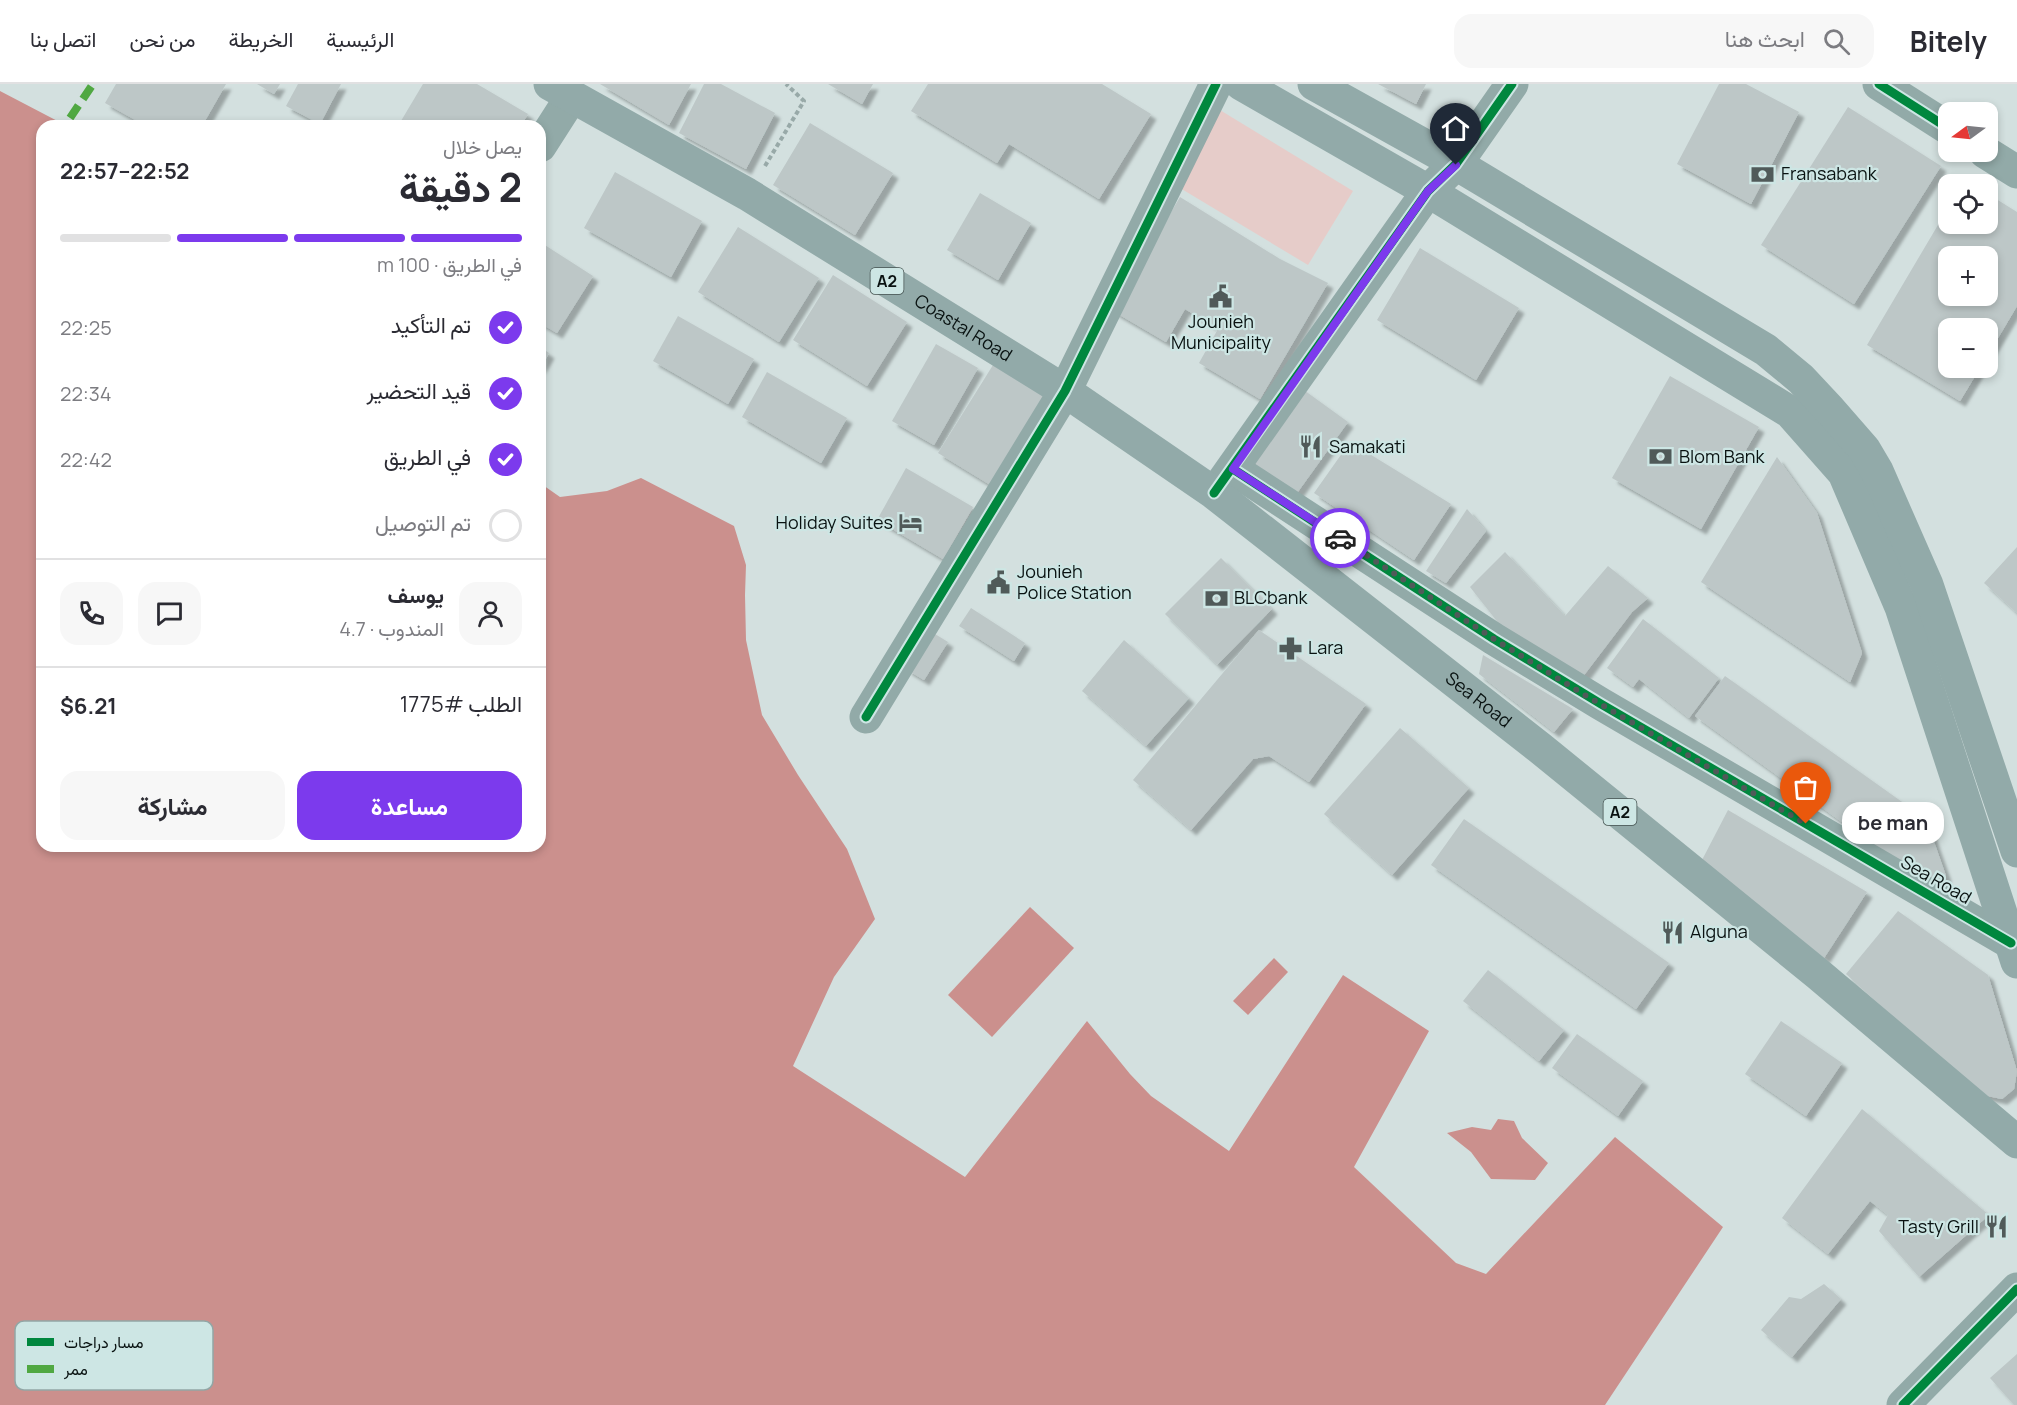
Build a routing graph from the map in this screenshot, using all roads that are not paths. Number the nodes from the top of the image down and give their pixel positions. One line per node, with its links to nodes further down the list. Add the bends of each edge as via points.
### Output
1 (1216, 84): 14 (street)
2 (1241, 84): 13 (main road)
3 (1314, 84): 10 (main road)
4 (1484, 84): 10 (street)
5 (1512, 84): 10 (street)
6 (1879, 84): 8 (street)
7 (561, 90): 9 (street); 14 (main road, Coastal Road / A2, via 747,194)
8 (1938, 122)
9 (546, 130)
10 (1447, 159): 13 (street); 17 (main road, via 1766,350 1801,379 1864,449 1927,585)
11 (1998, 160): 12 (street)
12 (2017, 172)
13 (1428, 191): 15 (street); 18 (main road, via 1790,412 1844,473 1901,607)
14 (1065, 391): 15 (main road, Coastal Road / A2); 16 (street)
15 (1223, 481): 18 (street, Sea Road / A2, via 1494,639); 19 (main road, Sea Road / A2)
16 (866, 717)
17 (2017, 851)
18 (2014, 953)
19 (2017, 1142)
20 (2017, 1289): 21 (street)
21 (1903, 1405)

